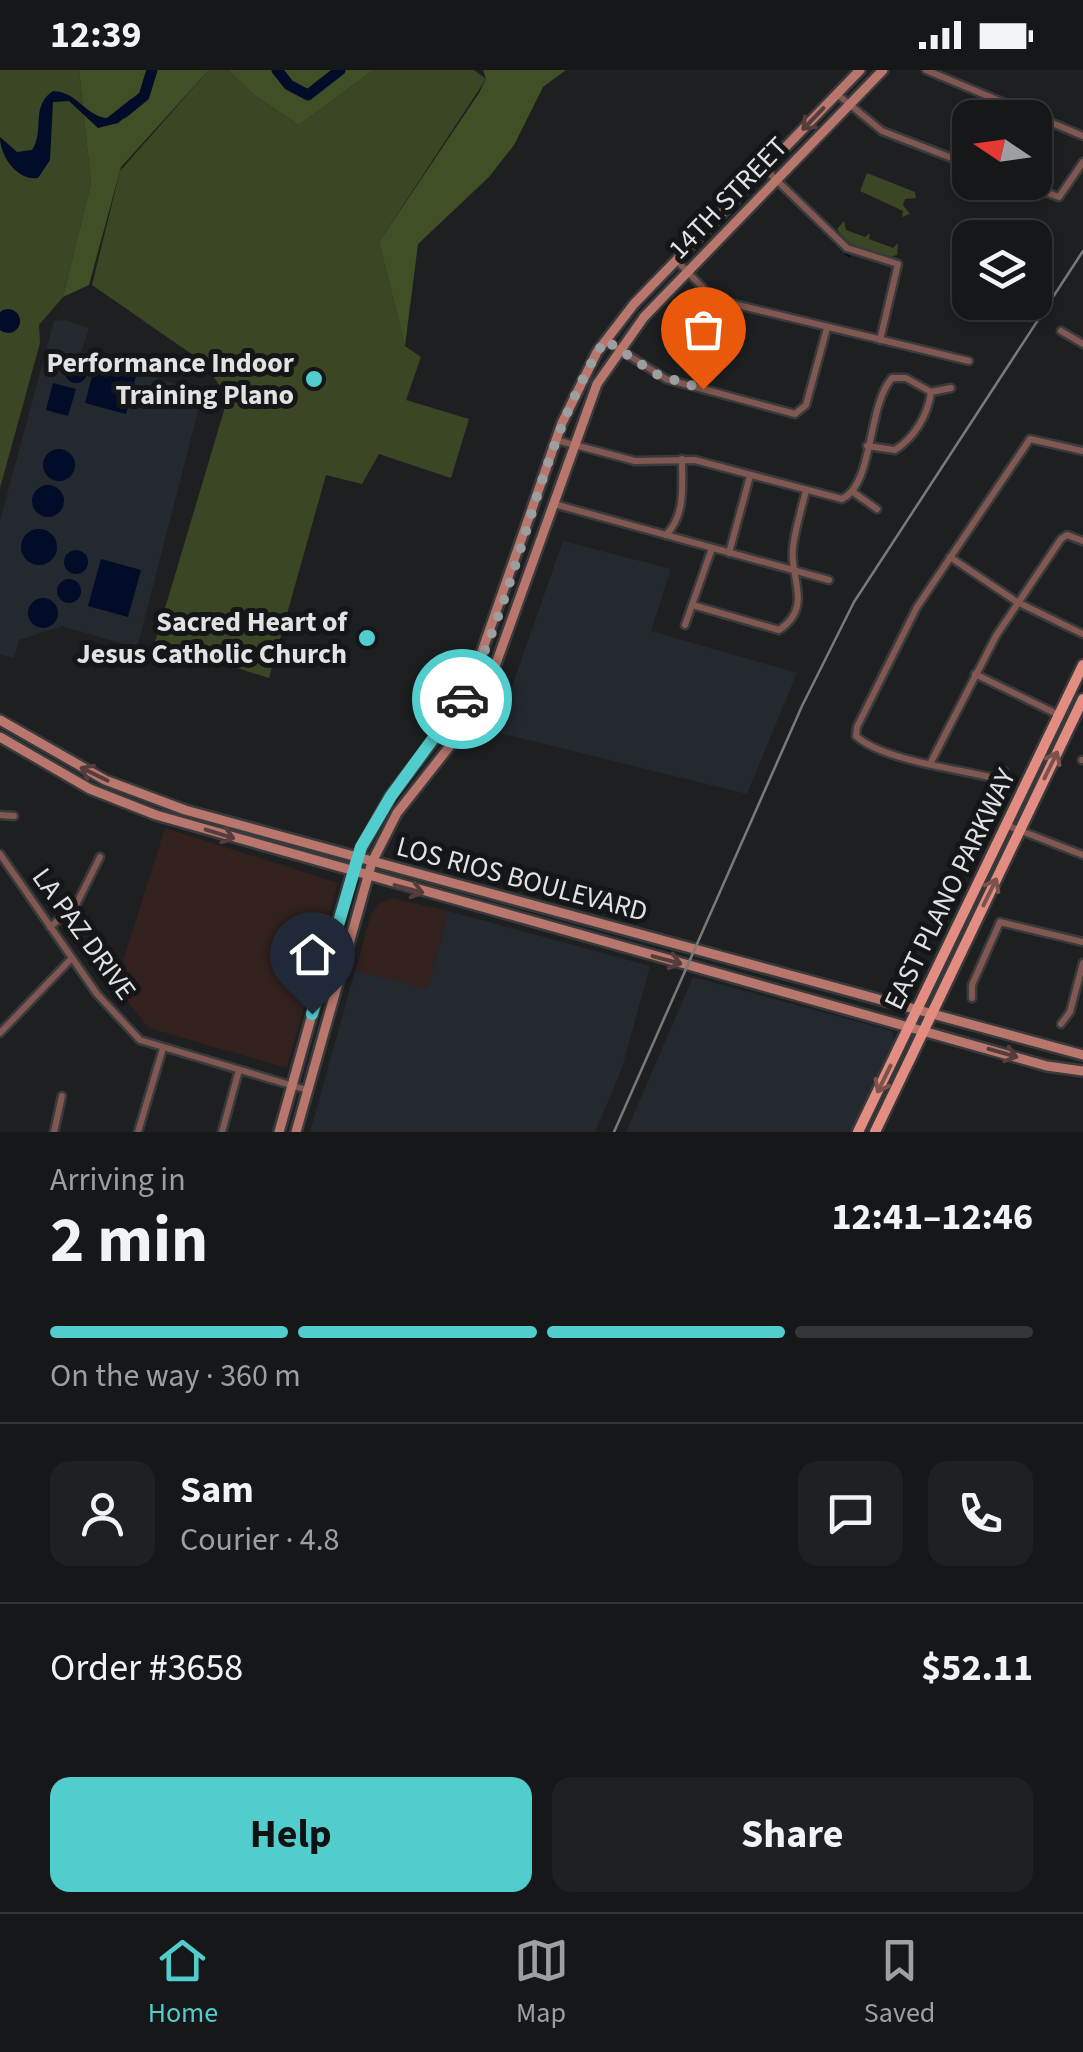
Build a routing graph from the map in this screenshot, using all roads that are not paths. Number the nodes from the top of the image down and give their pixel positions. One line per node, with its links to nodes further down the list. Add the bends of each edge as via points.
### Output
1 (860, 70): 4 (main road, 14TH STREET)
2 (883, 70): 5 (main road, 14TH STREET)
3 (926, 70): 6 (street)
4 (838, 94): 5 (street); 9 (main road, 14TH STREET, one-way to 9)
5 (849, 105): 7 (street, via 882,131); 10 (main road, 14TH STREET)
6 (1083, 136)
7 (952, 157)
8 (1083, 162): 11 (street, via 1062,196)
9 (764, 169): 10 (street); 12 (main road, 14TH STREET)
10 (775, 182): 13 (main road, 14TH STREET); 17 (street, via 847,248 898,264)
11 (1052, 196)
12 (676, 260): 13 (street); 16 (main road, 14TH STREET)
13 (687, 272): 14 (street, via 726,302); 19 (main road, 14TH STREET)
14 (827, 328): 17 (street); 19 (street, via 801,412 666,379)
15 (1060, 331): 18 (street)
16 (605, 340): 19 (street); 23 (main road, 14TH STREET)
17 (880, 340): 20 (street)
18 (1083, 344)
19 (618, 349): 24 (main road, 14TH STREET)
20 (969, 360)
21 (950, 388): 22 (street)
22 (931, 392): 25 (street, via 904,444 895,450); 25 (street, via 892,378)
23 (556, 440): 24 (street); 38 (main road, 14TH STREET)
24 (572, 445): 27 (street, via 635,461); 31 (main road, 14TH STREET)
25 (867, 446): 30 (street)
26 (1083, 451): 37 (street, via 1030,439)
27 (682, 459): 28 (street); 33 (street, via 682,499 676,525)
28 (750, 476): 29 (street); 36 (street)
29 (806, 492): 30 (street, via 842,499); 39 (street, via 792,553)
30 (853, 492): 32 (street)
31 (552, 503): 33 (street); 40 (main road, 14TH STREET)
32 (877, 509)
33 (666, 535): 35 (street)
34 (1083, 542): 42 (street, via 1067,535)
35 (711, 551): 36 (street); 43 (street)
36 (730, 553): 39 (street)
37 (950, 558): 42 (street); 56 (street, via 898,640 856,736)
38 (513, 569): 40 (main road); 46 (main road, 14TH STREET)
39 (797, 571): 41 (street); 43 (street, via 799,598 779,630)
40 (528, 574): 47 (main road, 14TH STREET)
41 (830, 580)
42 (1016, 602): 45 (street); 49 (street)
43 (696, 606): 44 (street)
44 (686, 625)
45 (1083, 634)
46 (487, 645): 47 (main road); 54 (main road, 14TH STREET)
47 (502, 651): 55 (main road, 14TH STREET)
48 (1083, 666): 51 (main road, EAST PLANO PARKWAY)
49 (975, 674): 51 (street); 56 (street)
50 (1083, 699): 64 (main road, EAST PLANO PARKWAY, one-way to 50)
51 (1059, 715): 62 (main road, EAST PLANO PARKWAY)
52 (0, 720): 58 (main road, LOS RIOS BOULEVARD, one-way to 52, via 88,772)
53 (0, 737): 61 (main road, LOS RIOS BOULEVARD, via 109,798)
54 (432, 743): 55 (main road); 69 (main road, 14TH STREET)
55 (444, 752): 70 (main road, 14TH STREET, via 403,803)
56 (932, 762): 57 (street, via 994,778)
57 (1004, 771)
58 (184, 810): 61 (main road); 63 (main road, LOS RIOS BOULEVARD)
59 (0, 815): 60 (street)
60 (14, 816)
61 (178, 822): 65 (main road, LOS RIOS BOULEVARD, one-way to 65)
62 (1006, 825): 64 (street); 76 (main road, EAST PLANO PARKWAY)
63 (253, 828): 65 (main road); 69 (main road, LOS RIOS BOULEVARD)
64 (1020, 831): 67 (street); 78 (main road, EAST PLANO PARKWAY, one-way to 64)
65 (250, 843): 71 (main road, LOS RIOS BOULEVARD)
66 (0, 854): 77 (street, LA PAZ DRIVE)
67 (1083, 855)
68 (100, 857): 77 (street, via 76,905)
69 (356, 858): 70 (main road, LOS RIOS BOULEVARD); 71 (main road, 14TH STREET)
70 (372, 862): 72 (main road, 14TH STREET); 73 (main road, LOS RIOS BOULEVARD)
71 (351, 872): 72 (main road, LOS RIOS BOULEVARD); 84 (main road, 14TH STREET)
72 (366, 877): 74 (main road, LOS RIOS BOULEVARD, one-way to 74); 85 (main road, 14TH STREET)
73 (492, 892): 74 (main road); 75 (main road, LOS RIOS BOULEVARD)
74 (489, 911): 79 (main road, LOS RIOS BOULEVARD)
75 (578, 917): 79 (main road); 83 (main road, LOS RIOS BOULEVARD)
76 (960, 921): 78 (main road); 88 (main road, EAST PLANO PARKWAY)
77 (50, 927): 81 (street, LA PAZ DRIVE)
78 (973, 928): 89 (main road, EAST PLANO PARKWAY)
79 (573, 934): 86 (main road, LOS RIOS BOULEVARD, one-way to 86)
80 (1083, 942): 87 (street, via 1000,922)
81 (71, 959): 92 (street); 94 (street, LA PAZ DRIVE, via 129,1030)
82 (1083, 964): 90 (street)
83 (798, 977): 86 (main road); 88 (main road, LOS RIOS BOULEVARD)
84 (318, 990): 85 (main road); 100 (main road, 14TH STREET)
85 (334, 994): 101 (main road, 14TH STREET)
86 (792, 994): 91 (main road, LOS RIOS BOULEVARD)
87 (972, 998)
88 (918, 1010): 89 (main road, LOS RIOS BOULEVARD); 91 (main road, EAST PLANO PARKWAY)
89 (932, 1015): 93 (main road, EAST PLANO PARKWAY); 95 (main road, LOS RIOS BOULEVARD)
90 (1061, 1024)
91 (910, 1026): 93 (main road, LOS RIOS BOULEVARD); 108 (main road, EAST PLANO PARKWAY, one-way to 108)
92 (2, 1029)
93 (924, 1030): 97 (main road, LOS RIOS BOULEVARD, one-way to 97); 109 (main road, EAST PLANO PARKWAY)
94 (162, 1048): 98 (street, LA PAZ DRIVE); 104 (street)
95 (1070, 1052): 96 (main road, LOS RIOS BOULEVARD); 97 (main road)
96 (1083, 1055)
97 (1068, 1069): 99 (main road, LOS RIOS BOULEVARD)
98 (239, 1070): 100 (street, LA PAZ DRIVE); 105 (street)
99 (1083, 1071)
100 (292, 1084): 101 (street, LA PAZ DRIVE); 106 (main road, 14TH STREET)
101 (307, 1090): 107 (main road, 14TH STREET)
102 (62, 1096): 103 (street)
103 (54, 1132)
104 (138, 1132)
105 (222, 1132)
106 (280, 1132)
107 (296, 1132)
108 (858, 1132)
109 (875, 1132)

